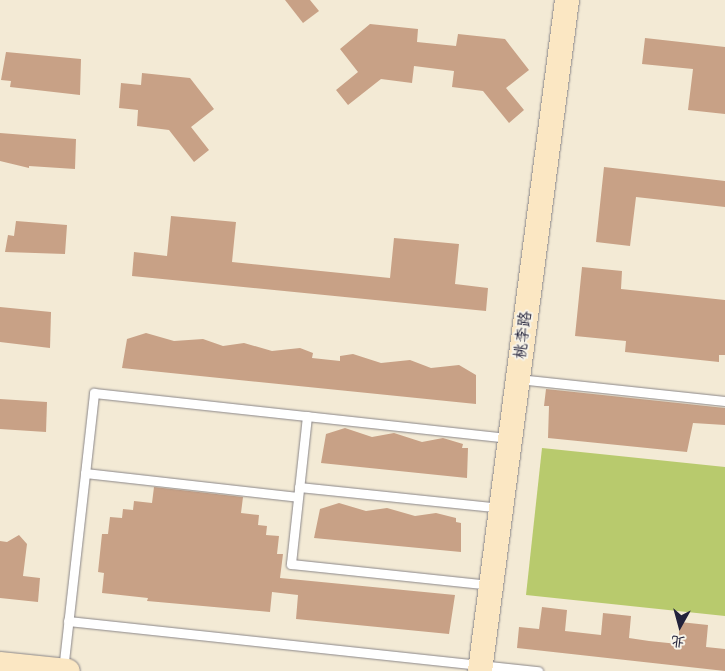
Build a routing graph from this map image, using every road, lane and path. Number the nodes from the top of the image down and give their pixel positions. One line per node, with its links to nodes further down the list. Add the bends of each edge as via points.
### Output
1 (567, 0): 2 (street, 桃李路)
2 (518, 379): 3 (lane); 5 (street, 桃李路)
3 (725, 401)
4 (307, 416): 5 (lane); 6 (lane, via 94,393); 7 (lane)
5 (510, 438): 9 (street, 桃李路)
6 (85, 473): 8 (lane); 11 (lane)
7 (299, 487): 8 (lane); 9 (lane)
8 (298, 497): 10 (lane, via 290,564)
9 (501, 508): 10 (street, 桃李路)
10 (491, 585): 13 (street, 桃李路)
11 (68, 622): 13 (lane); 14 (lane)
12 (0, 664): 14 (street)
13 (480, 668): 16 (lane)
14 (63, 670): 15 (street)
15 (68, 671)
16 (538, 671)

